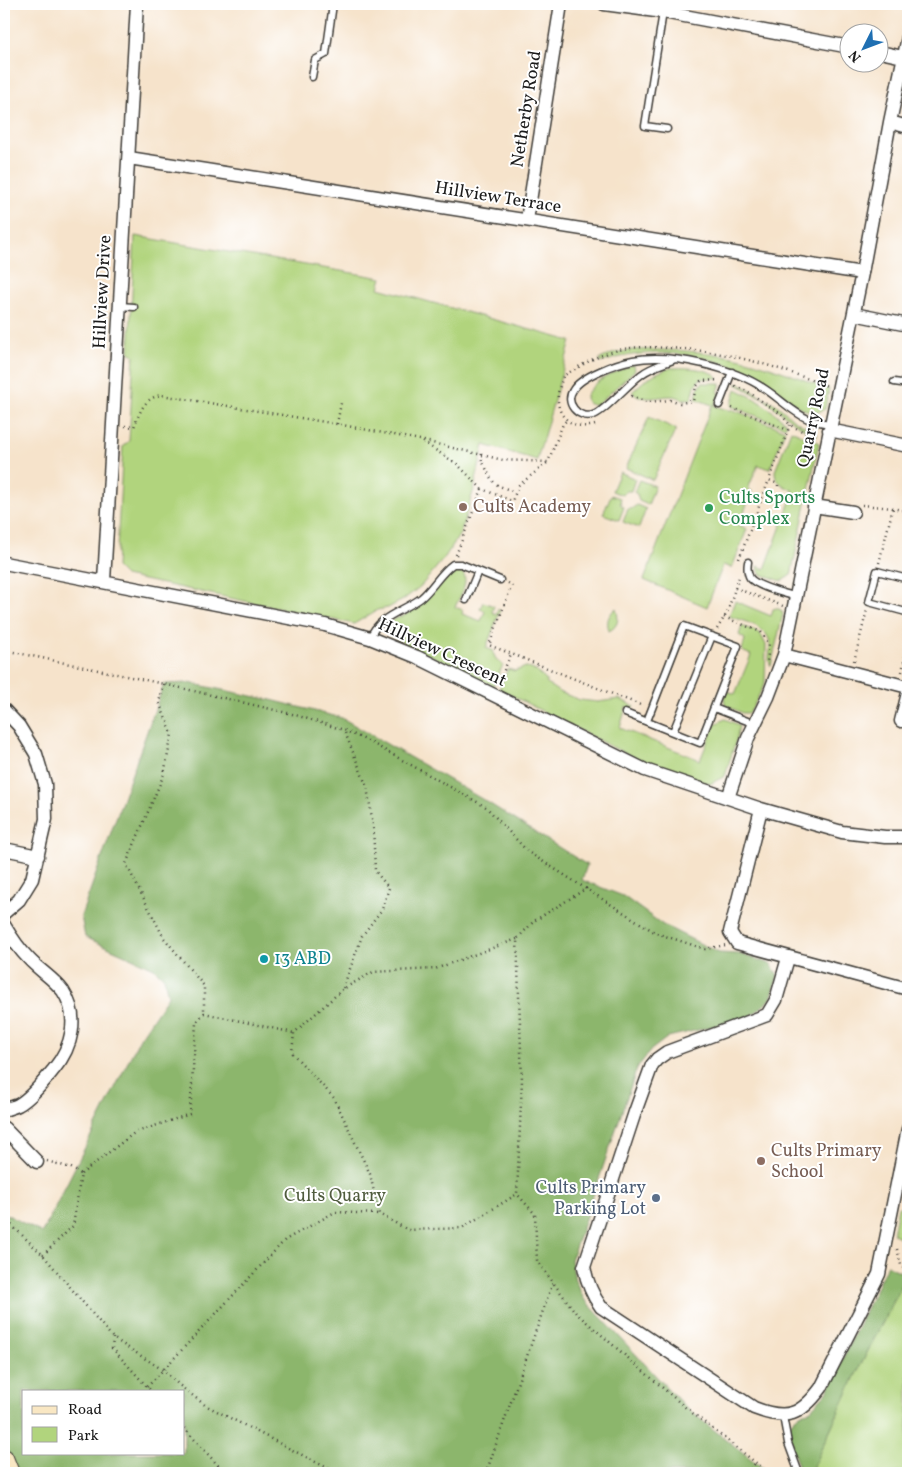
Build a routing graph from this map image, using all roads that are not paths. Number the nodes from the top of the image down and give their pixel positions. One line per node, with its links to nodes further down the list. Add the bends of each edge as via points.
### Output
1 (137, 4): 14 (street, Hillview Drive)
2 (333, 4): 10 (lane, via 326,54 316,60)
3 (561, 4): 15 (street, Netherby Road)
4 (604, 4): 5 (street)
5 (663, 12): 7 (street); 13 (lane, via 645,126)
6 (908, 37): 9 (street, Quarry Road)
7 (840, 45)
8 (890, 54): 9 (street)
9 (903, 56): 11 (street, Quarry Road)
10 (312, 77)
11 (890, 122): 12 (street); 16 (street, Quarry Road)
12 (908, 127)
13 (667, 129)
14 (129, 158): 15 (street, Hillview Terrace); 17 (street, Hillview Drive)
15 (527, 220): 16 (street, Hillview Terrace)
16 (862, 273): 19 (street, Quarry Road)
17 (120, 306): 18 (lane); 35 (street, Hillview Drive)
18 (134, 307)
19 (854, 314): 20 (street); 26 (street, Quarry Road)
20 (908, 325)
21 (673, 360): 21 (lane, via 641,375 597,414 586,416 572,406 570,395 573,389 595,374 633,360); 22 (lane)
22 (732, 372): 25 (lane); 26 (lane, via 764,388)
23 (894, 382): 24 (lane)
24 (908, 384)
25 (719, 405)
26 (829, 432): 27 (street); 28 (street, Quarry Road)
27 (908, 446)
28 (814, 506): 29 (street); 37 (street, Quarry Road)
29 (853, 512)
30 (748, 562): 37 (lane, via 748,572 756,583)
31 (4, 563): 35 (street, Hillview Crescent)
32 (478, 571): 34 (lane); 36 (lane); 40 (lane, via 453,564 423,596 382,620)
33 (908, 579): 38 (lane, via 876,571 869,602)
34 (500, 580)
35 (104, 581): 40 (street, Hillview Crescent, via 325,624)
36 (466, 600)
37 (795, 603): 41 (street, Quarry Road)
38 (906, 612)
39 (712, 636): 43 (lane, via 738,646); 46 (lane, via 684,626); 49 (lane)
40 (370, 638): 50 (street, Hillview Crescent, via 418,656 644,770)
41 (784, 655): 42 (street); 48 (street, Quarry Road)
42 (905, 688): 47 (street)
43 (714, 708): 48 (lane); 49 (lane, via 700,743)
44 (4, 710): 54 (street, via 19,726 36,754 46,784 46,819)
45 (625, 713): 46 (lane)
46 (647, 721): 49 (lane)
47 (901, 721)
48 (755, 724): 50 (street, Quarry Road)
49 (673, 732)
50 (728, 798): 51 (street, Hillview Crescent)
51 (761, 809): 52 (street, Hillview Crescent, via 842,832); 57 (street, via 730,932 737,943)
52 (908, 837)
53 (4, 849): 54 (street)
54 (38, 856): 55 (street, via 26,890)
55 (4, 913)
56 (4, 925): 59 (street, via 28,958 62,990 73,1022 71,1039 60,1062 20,1104)
57 (788, 958): 58 (street); 63 (street, via 776,1000 767,1015 667,1052 652,1065 584,1267 586,1280 601,1307 754,1408)
58 (908, 989)
59 (4, 1110)
60 (4, 1128): 62 (street)
61 (908, 1130): 63 (street, via 887,1241 876,1280 822,1388 811,1402)
62 (37, 1162)
63 (783, 1416): 66 (lane)
64 (4, 1458): 65 (street)
65 (10, 1473)
66 (799, 1473)

